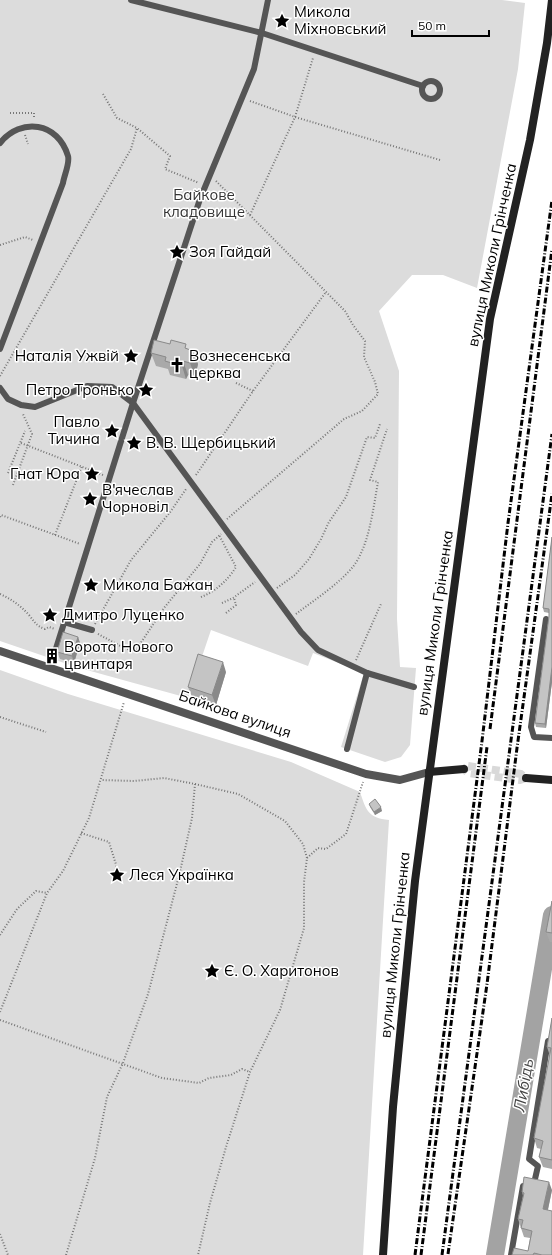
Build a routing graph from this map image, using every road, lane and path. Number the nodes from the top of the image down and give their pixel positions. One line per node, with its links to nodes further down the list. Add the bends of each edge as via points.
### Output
1 (131, 0): 4 (lane)
2 (268, 0): 4 (lane)
3 (552, 0): 66 (main road, вулиця Миколи Грінченка, via 530,140 490,319)
4 (262, 33): 5 (lane); 8 (lane, via 254,69)
5 (315, 51): 6 (lane); 11 (path)
6 (423, 86)
7 (103, 94): 12 (path, via 117,118)
8 (243, 99): 11 (path); 15 (lane)
9 (10, 113): 10 (path)
10 (34, 113)
11 (295, 117): 14 (path); 17 (path)
12 (137, 128): 16 (path, via 170,156 165,169); 22 (path, via 131,149)
13 (0, 143): 21 (lane, via 15,130 27,125 45,128 56,136 68,157 63,183)
14 (440, 160)
15 (210, 175): 16 (lane); 17 (path)
16 (205, 186): 26 (lane)
17 (250, 216): 20 (path)
18 (31, 238): 19 (path, via 25,237)
19 (0, 245)
20 (326, 292): 25 (path); 39 (path, via 345,311 353,326 366,341 364,357 378,394 362,411 344,419)
21 (0, 350)
22 (0, 376)
23 (236, 383): 25 (path)
24 (0, 388): 27 (lane, via 8,399)
25 (253, 391): 36 (path)
26 (133, 403): 27 (lane, via 112,387 87,386 35,407); 36 (lane); 52 (lane)
27 (21, 405): 32 (path, via 32,434)
28 (380, 424): 43 (path, via 375,438 367,437 346,497 309,559 295,576)
29 (387, 429): 50 (path, via 370,480 378,482 367,538 355,562 329,589)
30 (25, 431): 31 (path)
31 (21, 442): 32 (path); 34 (path)
32 (29, 445): 33 (path); 37 (path)
33 (82, 466): 35 (path); 40 (path)
34 (8, 473)
35 (103, 475)
36 (191, 482): 39 (lane); 53 (path, via 171,511 130,560)
37 (13, 485)
38 (0, 517): 40 (path, via 1,515)
39 (221, 524): 42 (lane)
40 (55, 535): 41 (path)
41 (81, 544)
42 (260, 577): 43 (lane); 46 (path)
43 (272, 593): 50 (lane)
44 (0, 594): 54 (path, via 14,601 38,627)
45 (201, 597): 53 (path, via 211,593 236,567 219,536 212,542 200,564 164,608 136,650 126,649)
46 (233, 598): 47 (path); 49 (path, via 236,605)
47 (222, 603)
48 (381, 604): 56 (path)
49 (226, 613)
50 (290, 618): 58 (lane, via 318,650)
51 (546, 619): 63 (lane, via 531,727 534,737)
52 (64, 622): 53 (lane); 54 (lane)
53 (92, 630)
54 (61, 631): 57 (lane)
55 (0, 651): 57 (street, Байкова вулиця)
56 (358, 655)
57 (50, 668): 60 (street, Байкова вулиця)
58 (367, 672): 59 (lane); 64 (lane)
59 (414, 687)
60 (126, 693): 67 (street, Байкова вулиця); 69 (path)
61 (0, 717): 62 (path)
62 (46, 732)
63 (552, 738)
64 (347, 749)
65 (464, 769): 66 (main road, Байкова вулиця)
66 (429, 772): 67 (street, Байкова вулиця, via 400,780); 86 (main road, вулиця Миколи Грінченка, via 408,938)
67 (366, 774): 73 (path, via 346,834 326,849 318,848)
68 (526, 778): 70 (main road)
69 (101, 780): 71 (path, via 134,781 164,778); 72 (path, via 89,818)
70 (552, 780)
71 (195, 784): 73 (path, via 238,794 285,821 304,844); 80 (path, via 192,818 171,907 148,994)
72 (81, 833): 74 (path, via 109,842 118,871); 75 (path, via 63,871)
73 (307, 858): 81 (path, via 304,928 280,1010)
74 (117, 876)
75 (47, 893): 76 (path, via 36,891 17,909); 77 (path)
76 (0, 935)
77 (0, 1012)
78 (0, 1020): 80 (path)
79 (549, 1033): 87 (lane, via 529,1159 538,1166)
80 (123, 1063): 81 (path, via 162,1078 199,1084 209,1078 231,1075 242,1069); 84 (path, via 107,1097 95,1158)
81 (250, 1072): 85 (path, via 226,1147)
82 (0, 1234): 83 (path)
83 (8, 1255)
84 (66, 1255)
85 (198, 1255)
86 (383, 1255)
87 (511, 1255)

